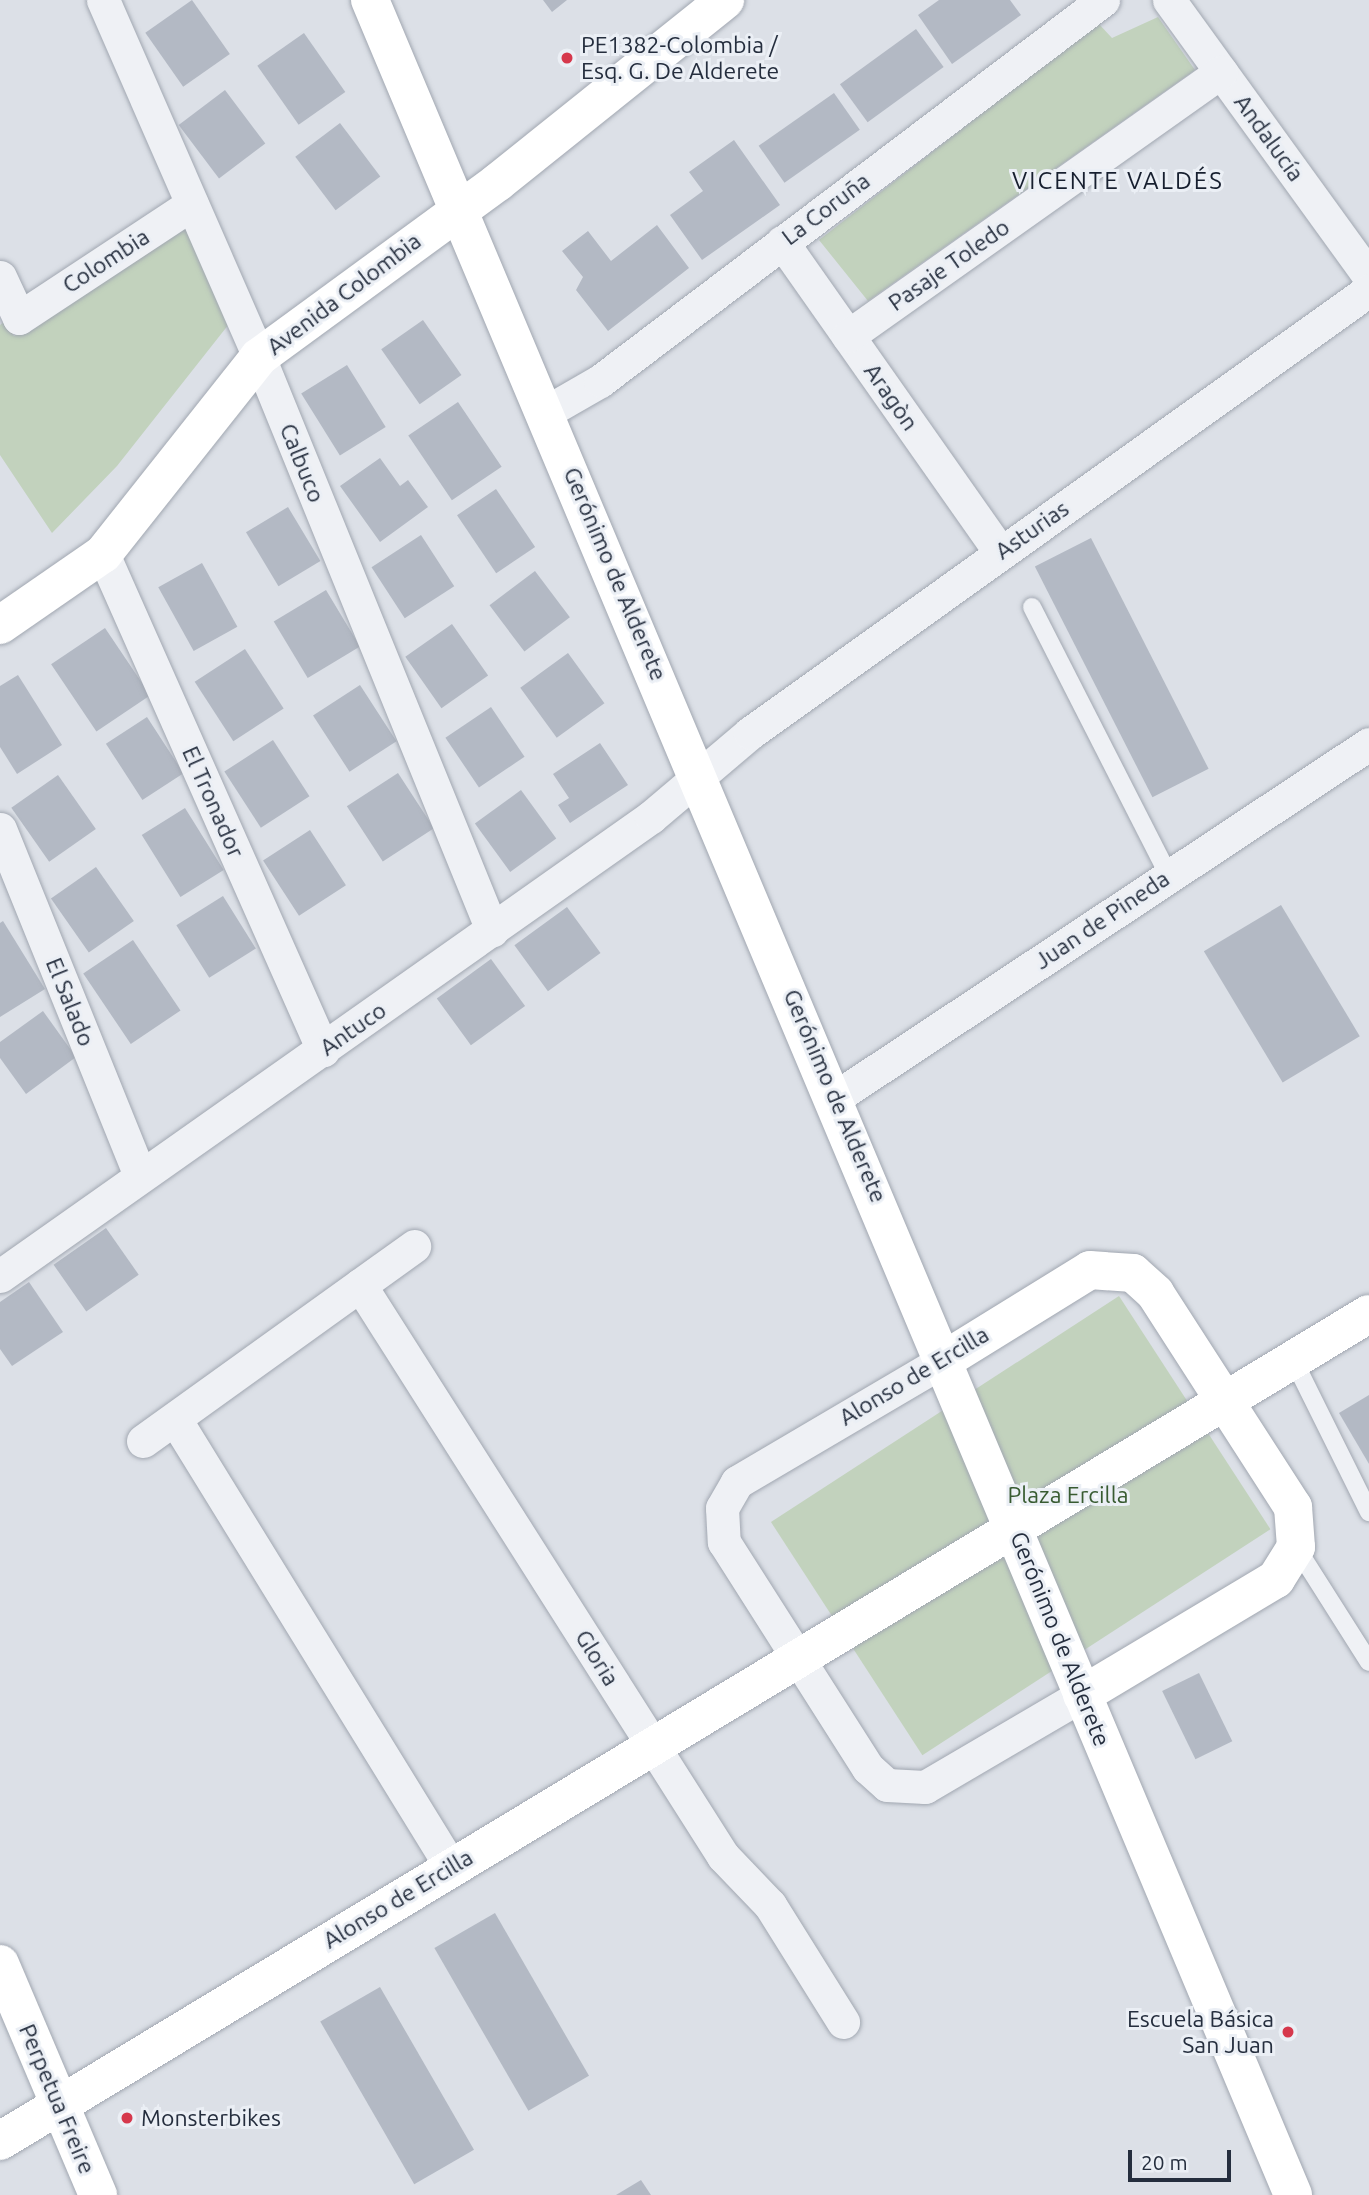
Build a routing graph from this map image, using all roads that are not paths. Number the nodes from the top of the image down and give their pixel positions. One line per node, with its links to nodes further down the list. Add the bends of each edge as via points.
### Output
1 (103, 0): 7 (street, Calbuco)
2 (370, 0): 8 (street, Gerónimo de Alderete)
3 (725, 0): 8 (street, Avenida Colombia)
4 (1103, 0): 9 (street, La Coruña)
5 (1169, 0): 6 (street, Andalucía)
6 (1222, 72): 10 (street, Andalucía); 13 (street, Pasaje Toledo)
7 (192, 204): 11 (street, Colombia, via 19,318); 14 (street, Calbuco)
8 (461, 209): 14 (street, Avenida Colombia); 15 (street, Gerónimo de Alderete)
9 (782, 242): 13 (street, Aragòn); 15 (street, La Coruña, via 600,381)
10 (1369, 276)
11 (0, 277)
12 (1369, 290): 16 (street, Asturias)
13 (848, 336): 16 (street, Aragòn)
14 (259, 357): 17 (street, Avenida Colombia); 24 (street, Calbuco)
15 (546, 412): 21 (street, Gerónimo de Alderete)
16 (1000, 552): 21 (street, Asturias)
17 (103, 554): 19 (street, Avenida Colombia); 25 (street, El Tronador)
18 (1032, 607): 23 (lane)
19 (0, 625)
20 (1366, 751): 23 (street, Juan de Pineda)
21 (699, 775): 24 (street, Antuco, via 652,817); 26 (street, Gerónimo de Alderete)
22 (0, 829): 27 (street, El Salado)
23 (1169, 876): 26 (street, Juan de Pineda)
24 (492, 930): 25 (street, Antuco)
25 (323, 1050): 27 (street, Antuco)
26 (836, 1097): 32 (street, Gerónimo de Alderete)
27 (140, 1175): 29 (street, Antuco)
28 (414, 1247): 30 (street)
29 (0, 1276)
30 (360, 1285): 35 (street); 43 (street, Gloria)
31 (1369, 1314): 33 (street, Alonso de Ercilla)
32 (946, 1359): 34 (street, Alonso de Ercilla, via 1090,1270 1118,1267 1150,1287); 38 (street, Gerónimo de Alderete); 40 (street, Alonso de Ercilla, via 749,1473 727,1494 720,1525 724,1542)
33 (1293, 1359): 34 (street, Alonso de Ercilla); 37 (lane)
34 (1223, 1401): 38 (street, Alonso de Ercilla); 39 (street, Alonso de Ercilla, via 1293,1507)
35 (175, 1419): 36 (street); 44 (street)
36 (143, 1441)
37 (1369, 1512)
38 (1013, 1524): 40 (street, Alonso de Ercilla); 42 (street, Gerónimo de Alderete)
39 (1296, 1547): 41 (lane); 42 (street, Alonso de Ercilla, via 1276,1579)
40 (795, 1657): 42 (street, Alonso de Ercilla, via 868,1768 898,1789 925,1787); 43 (street, Alonso de Ercilla)
41 (1369, 1662)
42 (1082, 1695): 50 (street, Gerónimo de Alderete)
43 (652, 1744): 44 (street, Alonso de Ercilla); 46 (street, Gloria, via 723,1856 770,1905)
44 (451, 1867): 47 (street, Alonso de Ercilla)
45 (0, 1964): 47 (street, Perpetua Freire)
46 (844, 2022)
47 (59, 2105): 48 (street, Alonso de Ercilla); 49 (street, Perpetua Freire)
48 (0, 2141)
49 (97, 2195)
50 (1293, 2195)

